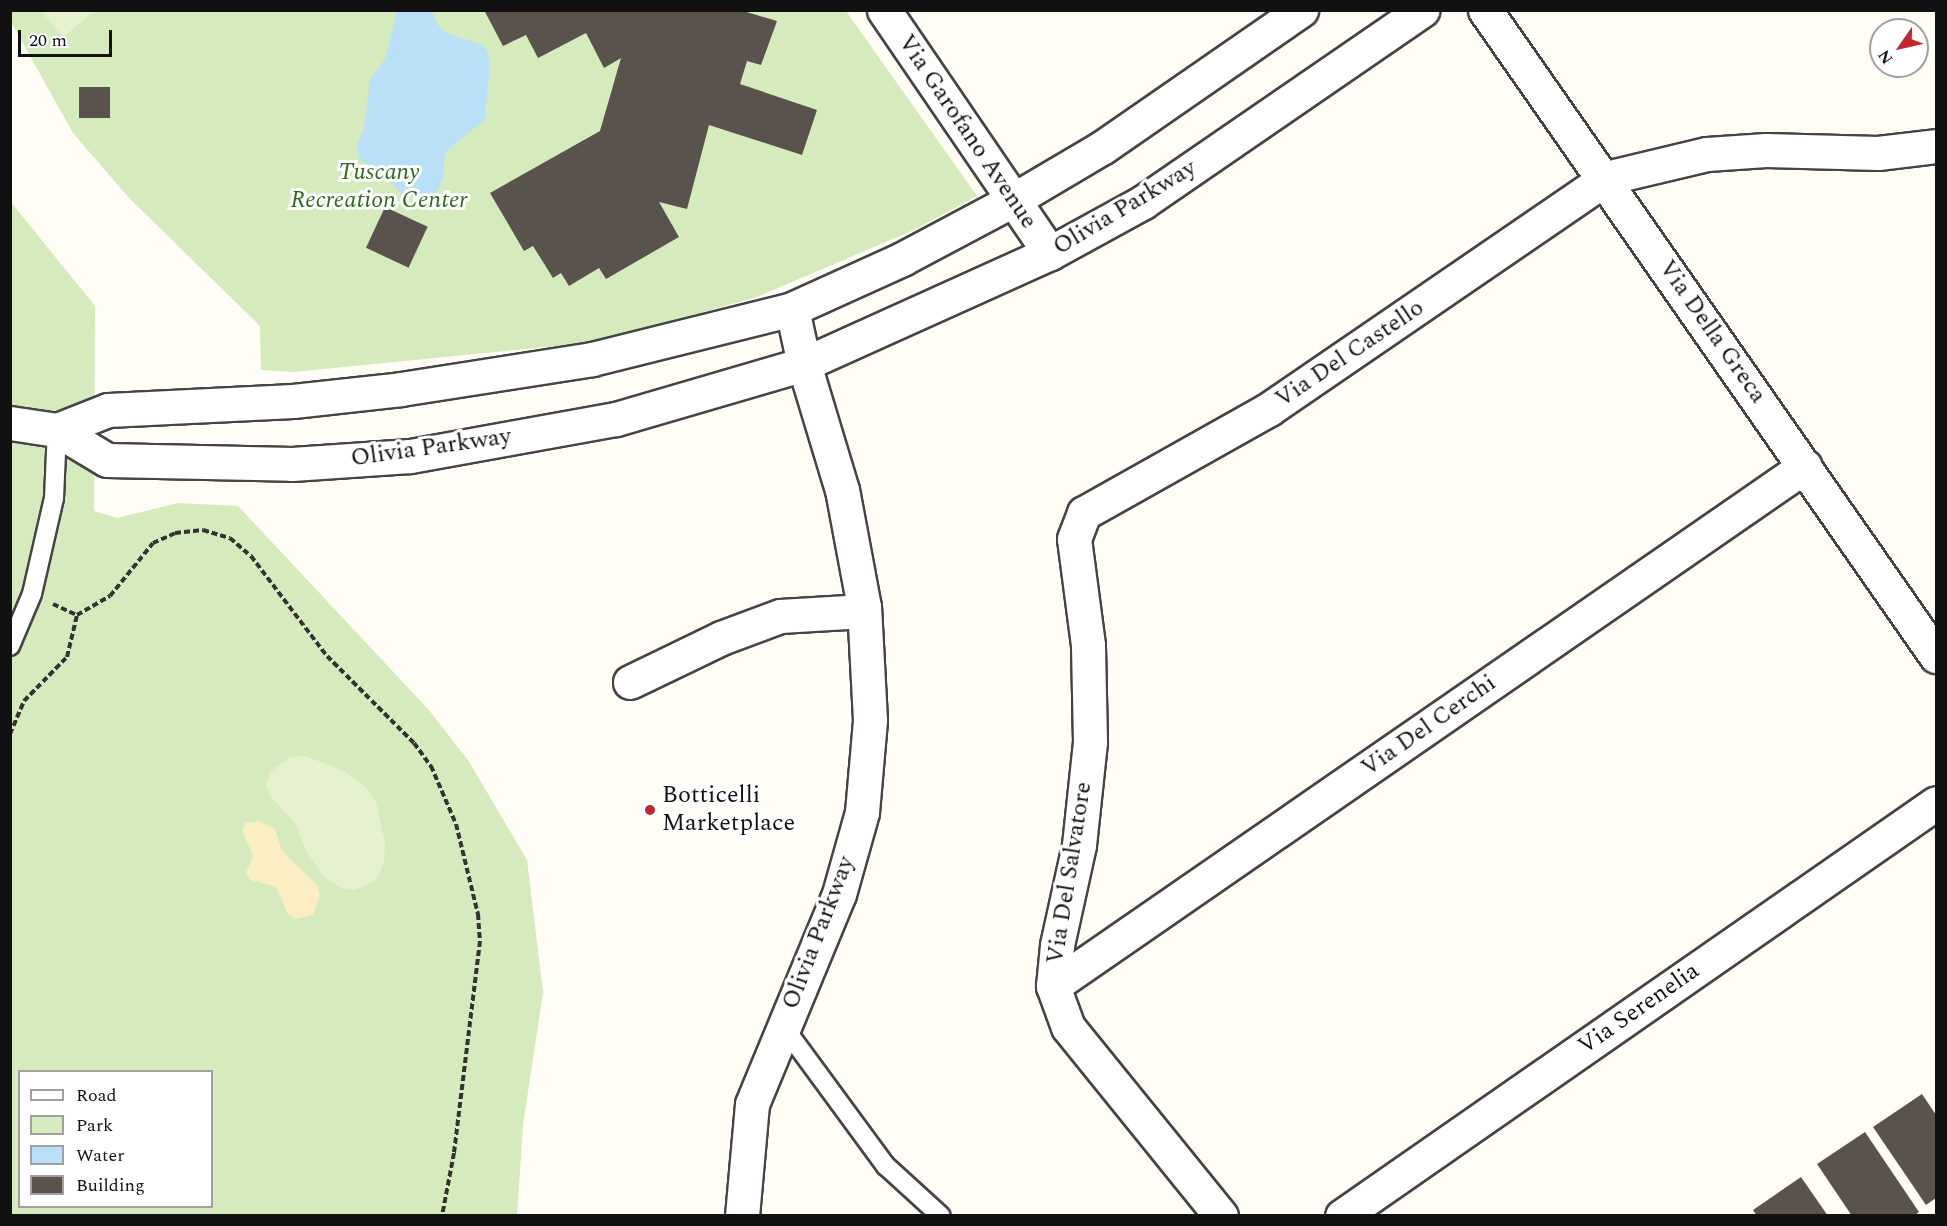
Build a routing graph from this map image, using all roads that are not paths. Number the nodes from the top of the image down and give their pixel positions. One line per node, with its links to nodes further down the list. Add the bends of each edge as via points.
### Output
1 (884, 10): 7 (street, Via Garofano Avenue)
2 (1301, 10): 7 (street, Olivia Parkway, via 1103,147)
3 (1422, 10): 8 (street, Olivia Parkway, via 1143,202)
4 (1485, 10): 6 (street, Via Della Greca)
5 (1936, 146): 6 (street, via 1878,153 1766,150 1707,154)
6 (1606, 178): 13 (street, Via Della Greca); 14 (street, Via Del Castello, via 1269,409)
7 (1015, 199): 8 (street, Via Garofano Avenue); 9 (street, Olivia Parkway)
8 (1050, 253): 10 (street, Olivia Parkway)
9 (792, 309): 10 (street, Olivia Parkway); 12 (street, Olivia Parkway, via 581,360 315,399 229,407 108,410)
10 (804, 364): 12 (street, Olivia Parkway, via 616,419 410,456 292,465 107,460); 15 (street, Olivia Parkway, via 842,490)
11 (10, 423): 12 (street, Olivia Parkway)
12 (57, 430): 16 (lane, via 54,498 32,594)
13 (1805, 465): 17 (street, Via Della Greca); 20 (street, Via Del Cerchi)
14 (1084, 513): 20 (street, Via Del Salvatore, via 1074,539 1088,645 1090,742 1079,844 1057,945)
15 (864, 611): 18 (street, via 780,616 721,638); 21 (street, Olivia Parkway, via 870,720 862,812 840,894)
16 (10, 646)
17 (1936, 656)
18 (630, 682)
19 (1936, 802): 25 (street, Via Serenelia)
20 (1053, 986): 24 (street, Via Del Salvatore, via 1068,1028)
21 (783, 1026): 22 (street, Olivia Parkway, via 752,1104); 23 (lane, via 886,1166)
22 (742, 1215)
23 (941, 1215)
24 (1221, 1215)
25 (1342, 1215)

